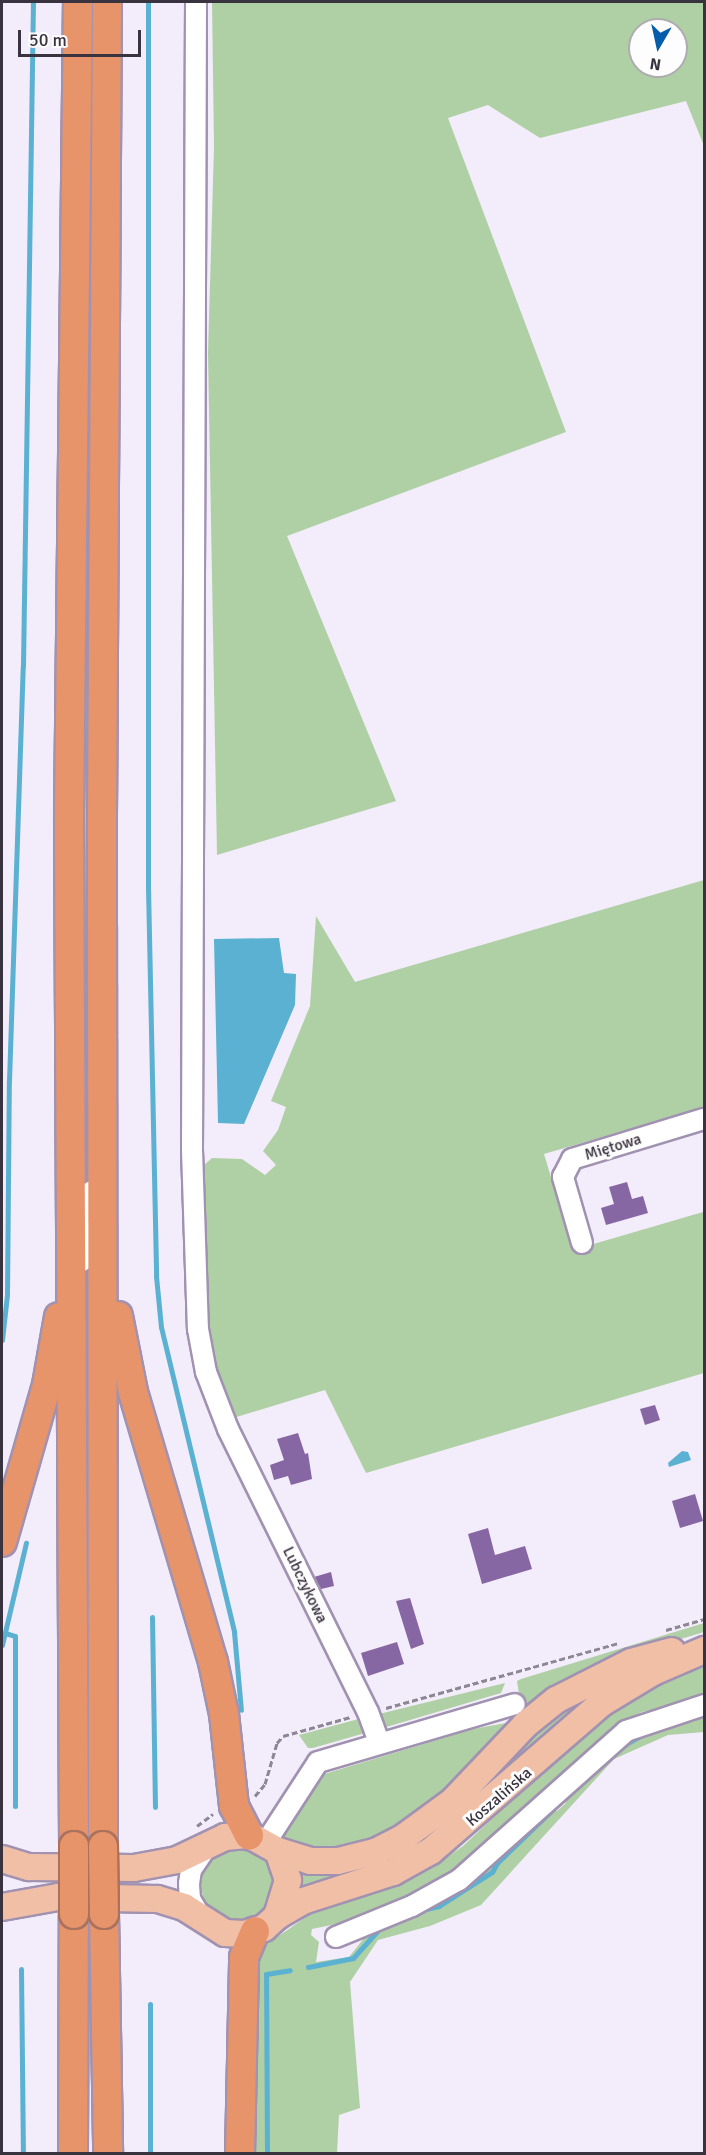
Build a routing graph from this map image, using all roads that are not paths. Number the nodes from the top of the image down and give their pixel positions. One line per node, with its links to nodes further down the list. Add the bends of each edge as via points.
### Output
1 (78, 2): 5 (highway, via 69,816 73,1107)
2 (107, 2): 5 (highway, via 104,1094)
3 (196, 2): 12 (street, Lubczykowa, via 192,1150 198,1329 206,1371 228,1429 368,1712)
4 (705, 1119): 6 (street, Miętowa, via 572,1159 563,1177)
5 (89, 1210): 7 (highway); 13 (highway, via 122,1348 213,1662 224,1714 234,1806); 20 (highway, bridge, via 73,1319); 21 (highway, bridge, via 104,1320 103,1846)
6 (582, 1243)
7 (2, 1542)
8 (705, 1644): 13 (main road, Koszalińska, via 631,1662 556,1700 525,1725 453,1801 404,1838 375,1852 326,1862)
9 (705, 1650): 18 (main road, Koszalińska, via 653,1672 602,1703 459,1832 431,1851 393,1872 303,1901)
10 (515, 1704): 12 (street)
11 (705, 1705): 19 (street, via 626,1731 459,1880 412,1906)
12 (379, 1743): 13 (street, via 318,1762)
13 (265, 1843): 14 (main road, via 225,1837); 18 (main road, via 288,1880)
14 (207, 1846): 15 (main road, via 177,1860 134,1868 29,1867); 17 (street, via 191,1870 189,1884 190,1899)
15 (2, 1859)
16 (2, 1907): 17 (main road, via 40,1898 138,1898 170,1902)
17 (200, 1916): 18 (main road, via 225,1933)
18 (266, 1924): 22 (highway, via 244,1957)
19 (336, 1937)
20 (73, 2154)
21 (108, 2154)
22 (240, 2154)

